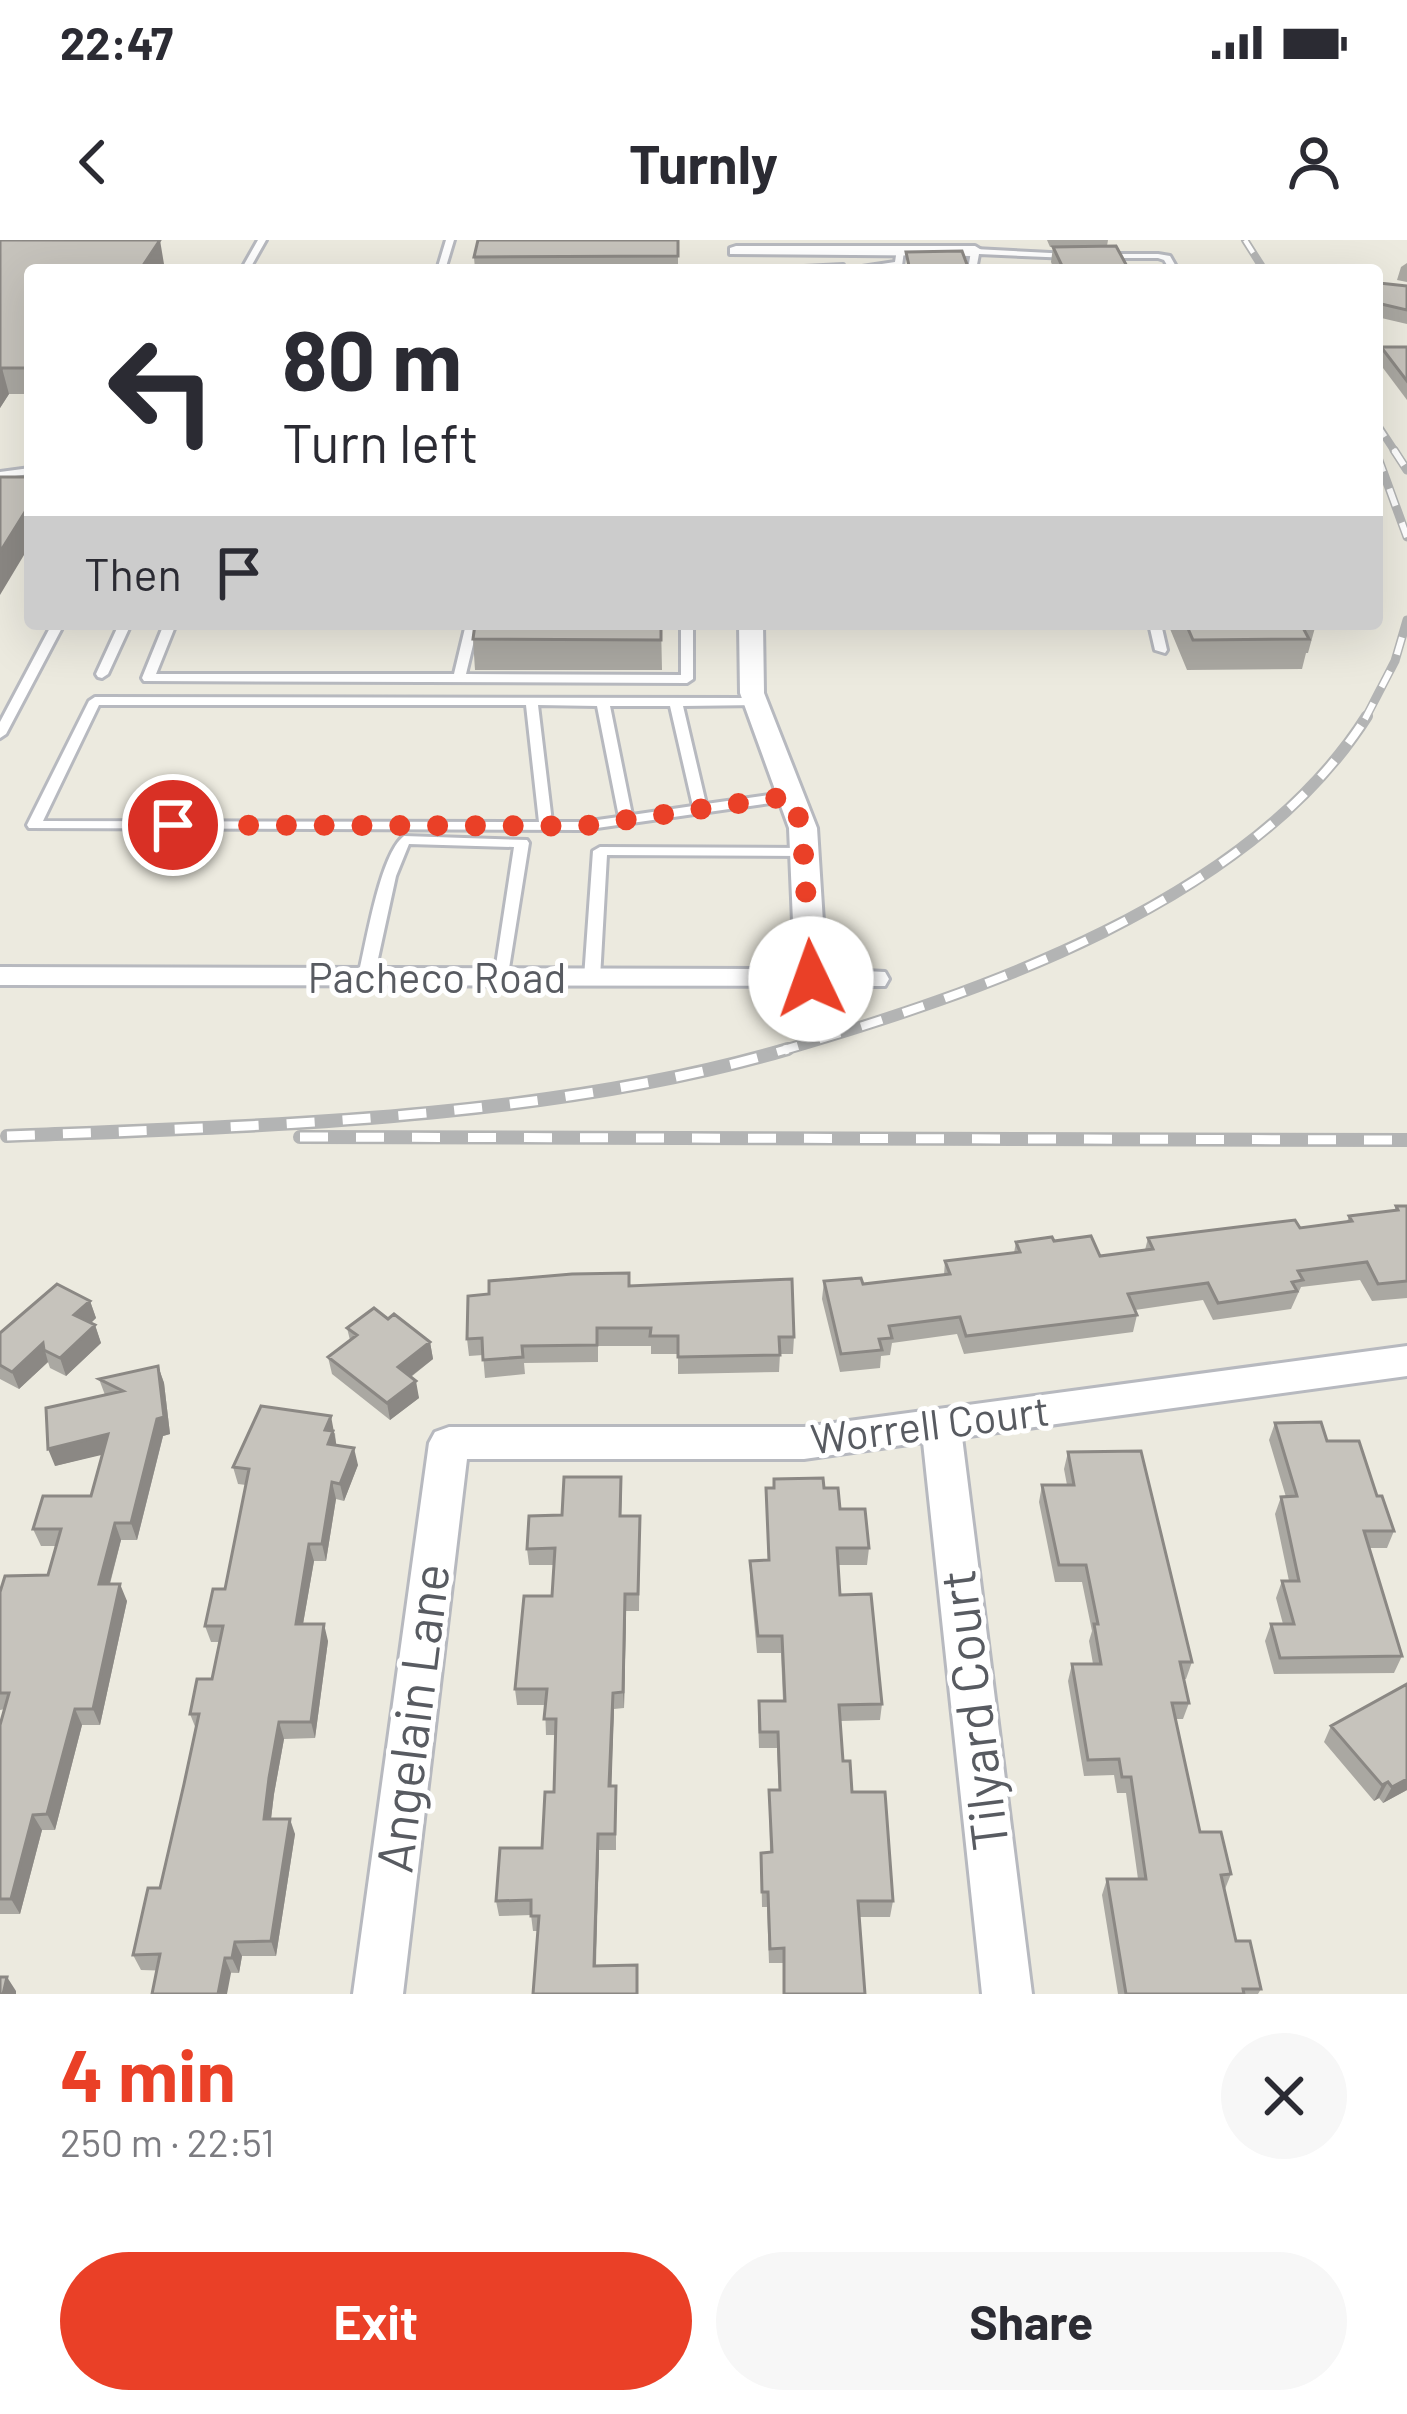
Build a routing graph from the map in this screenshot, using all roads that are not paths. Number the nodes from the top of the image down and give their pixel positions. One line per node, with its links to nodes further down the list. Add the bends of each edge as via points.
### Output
1 (1033, 244): 3 (lane); 5 (lane)
2 (736, 245): 7 (street)
3 (981, 245): 7 (street); 9 (lane); 10 (lane, via 1158,256)
4 (1126, 245): 6 (lane)
5 (1078, 247)
6 (1099, 247)
7 (900, 251): 8 (lane)
8 (899, 264)
9 (1014, 264)
10 (1170, 264)
11 (55, 630): 25 (lane)
12 (122, 630): 19 (lane)
13 (168, 630): 20 (lane, via 148,678)
14 (471, 630): 20 (lane)
15 (688, 630): 20 (lane, via 687,679)
16 (751, 630): 21 (street)
17 (1156, 630): 18 (lane)
18 (1161, 650)
19 (102, 674)
20 (460, 678)
21 (755, 702): 22 (lane); 26 (street)
22 (676, 703): 24 (lane); 27 (lane)
23 (532, 704): 24 (lane); 29 (lane); 29 (lane, via 95,700 34,825)
24 (604, 704): 28 (lane)
25 (0, 734)
26 (791, 796): 27 (lane); 30 (street)
27 (700, 806): 28 (lane)
28 (626, 818): 29 (lane)
29 (546, 826)
30 (804, 852): 34 (lane, via 600,851); 35 (street)
31 (0, 976): 32 (street, Pacheco Road)
32 (366, 977): 33 (street, Pacheco Road); 33 (lane, via 404,840 522,843)
33 (502, 978): 34 (street, Pacheco Road)
34 (592, 978): 35 (street, Pacheco Road)
35 (811, 979): 36 (street, Pacheco Road)
36 (874, 979)
37 (1407, 1361): 38 (street, Worrell Court)
38 (941, 1426): 39 (street, Worrell Court, via 804,1443); 41 (street, Tilyard Court)
39 (449, 1443): 40 (street, Angelain Lane)
40 (377, 1994)
41 (1006, 1994)

